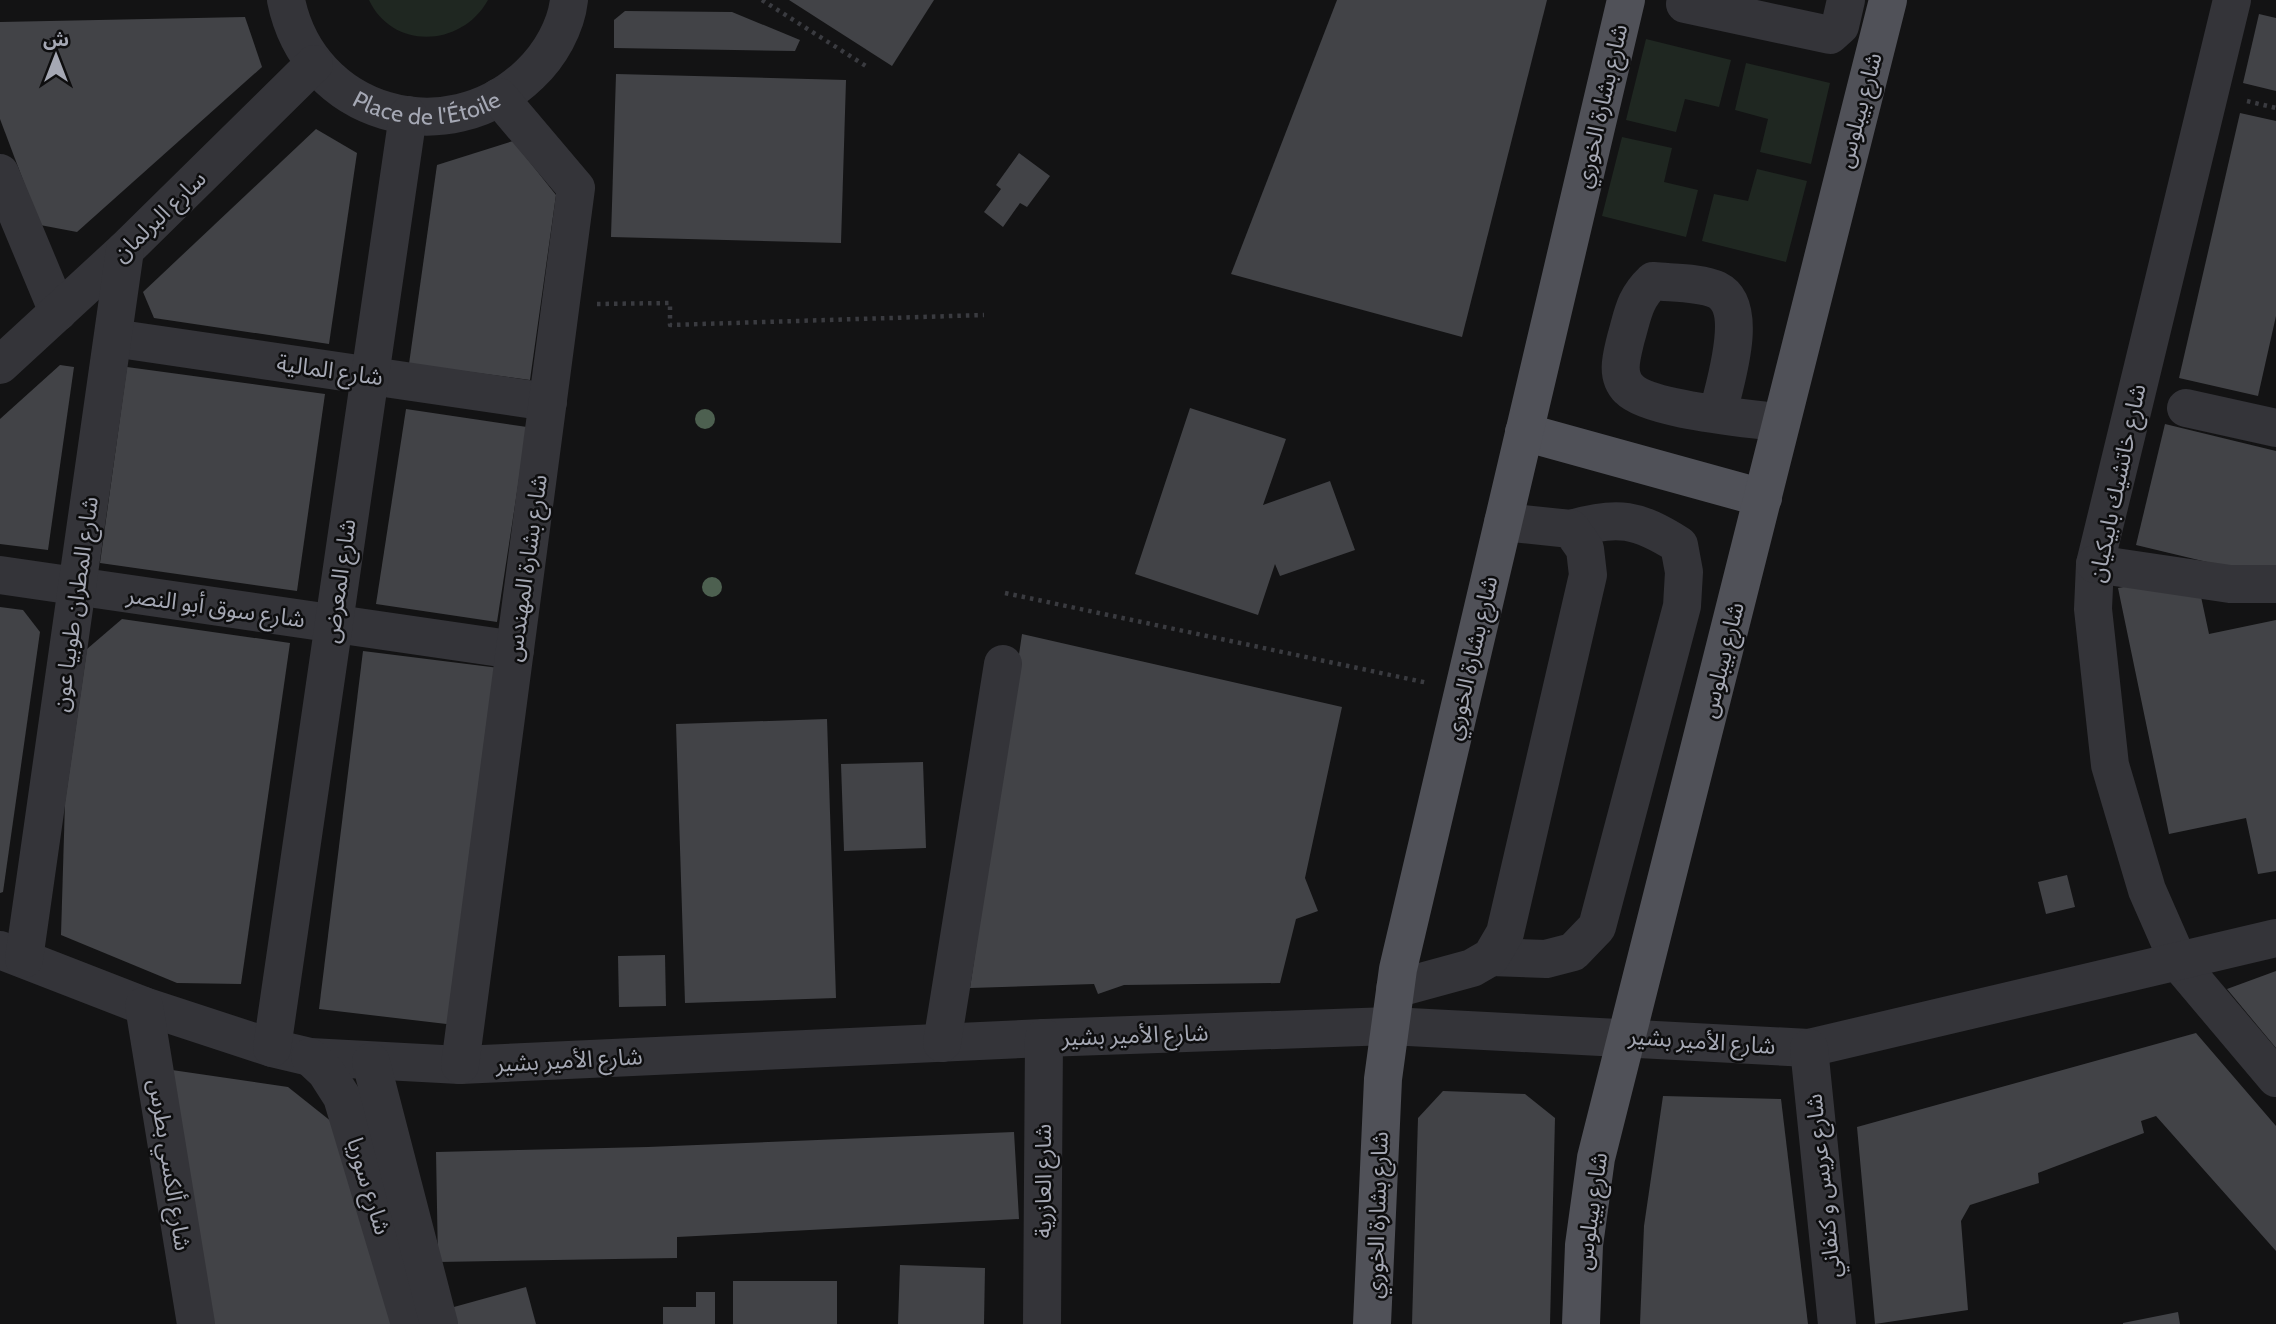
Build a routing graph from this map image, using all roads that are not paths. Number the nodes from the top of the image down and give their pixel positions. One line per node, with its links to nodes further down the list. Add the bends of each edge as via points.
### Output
1 (286, 0): 8 (street, Place de l'Étoile, via 291,26)
2 (569, 0): 9 (street, Place de l'Étoile, via 568,14 545,59 513,90)
3 (1626, 0): 22 (main road, شارع بشارة الخوري)
4 (1846, 0): 7 (street, via 1840,26 1830,35)
5 (1888, 0): 20 (main road, شارع بيبلوس)
6 (2232, 0): 26 (street, شارع خاتشيك بابيكيان)
7 (1685, 4)
8 (314, 64): 10 (street, Place de l'Étoile, via 346,94 387,112); 12 (street, سارع البرلمان)
9 (499, 97): 10 (street, Place de l'Étoile, via 474,110 430,118); 17 (street, شارع بشارة المهندس, via 576,188)
10 (408, 115): 16 (street, شارع المعرض)
11 (0, 173): 13 (street)
12 (125, 250): 13 (street, سارع البرلمان); 14 (street, شارع المطران طوبيا عون)
13 (58, 312): 15 (street, سارع البرلمان)
14 (113, 338): 16 (street, شارع المالية); 29 (street, شارع المطران طوبيا عون)
15 (0, 365)
16 (369, 376): 17 (street, شارع المالية); 30 (street, شارع المعرض)
17 (548, 402): 31 (street, شارع بشارة المهندس)
18 (2186, 408): 21 (street)
19 (1718, 413): 20 (street)
20 (1781, 423): 23 (main road, شارع بيبلوس)
21 (2276, 428)
22 (1524, 432): 23 (main road); 24 (main road, شارع بشارة الخوري)
23 (1763, 498): 39 (main road, شارع بيبلوس)
24 (1503, 522): 25 (street); 38 (main road, شارع بشارة الخوري)
25 (1571, 529): 35 (street, via 1584,549 1588,575 1505,933); 35 (street, via 1596,522 1648,525 1679,545 1684,572 1682,606 1597,927 1573,952 1546,959)
26 (2095, 564): 28 (street, via 2230,584); 36 (street, شارع خاتشيك بابيكيان, via 2092,609 2110,765 2147,890)
27 (0, 575): 29 (street, شارع سوق أبو النصر)
28 (2276, 584)
29 (78, 587): 30 (street, شارع سوق أبو النصر); 34 (street, شارع المطران طوبيا عون)
30 (333, 624): 31 (street, شارع سوق أبو النصر); 42 (street, شارع المعرض)
31 (515, 650): 46 (street, شارع بشارة المهندس)
32 (1003, 664): 41 (street)
33 (2276, 939): 36 (street, شارع الأمير بشير)
34 (12, 955): 37 (street, شارع الأمير بشير)
35 (1491, 957): 38 (street)
36 (2179, 963): 43 (street, شارع الأمير بشير); 47 (street, شارع خاتشيك بابيكيان)
37 (144, 1006): 42 (street, شارع الأمير بشير); 48 (street, شارع ألكسي بطرس)
38 (1392, 1008): 39 (street, شارع الأمير بشير); 40 (street, شارع الأمير بشير); 52 (main road, شارع بشارة الخوري, via 1383,1079)
39 (1626, 1037): 43 (street, شارع الأمير بشير); 53 (main road, شارع بيبلوس, via 1588,1202)
40 (1044, 1038): 41 (street, شارع الأمير بشير); 51 (street, شارع العازرية)
41 (942, 1042): 46 (street, شارع الأمير بشير)
42 (272, 1048): 44 (street, شارع الأمير بشير)
43 (1809, 1048): 54 (street, شارع عريس و كنفاني)
44 (310, 1057): 45 (street, شارع الأمير بشير); 49 (street, شارع سوريا, via 342,1097)
45 (371, 1062): 46 (street, شارع الأمير بشير); 50 (street, شارع سوريا)
46 (460, 1065)
47 (2276, 1078)
48 (196, 1324)
49 (410, 1324)
50 (439, 1324)
51 (1042, 1324)
52 (1372, 1324)
53 (1581, 1324)
54 (1837, 1324)

